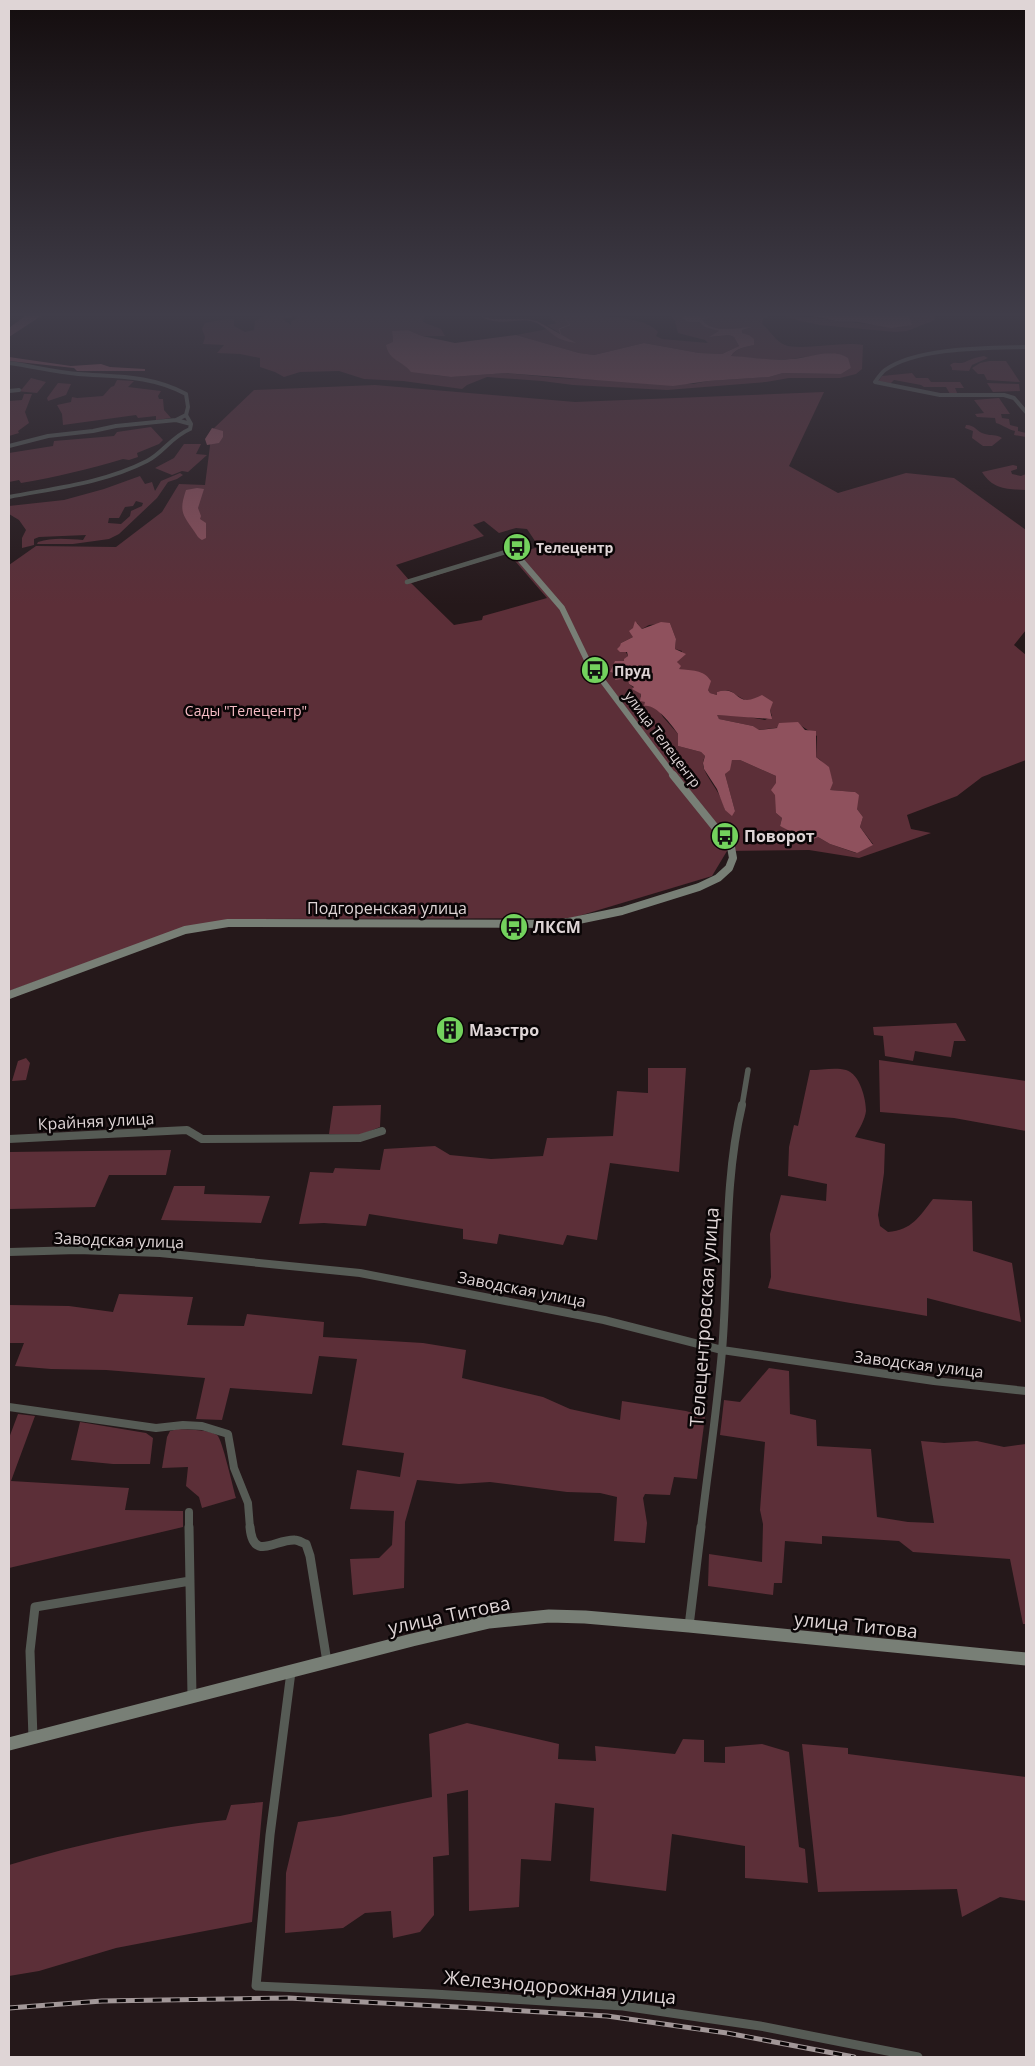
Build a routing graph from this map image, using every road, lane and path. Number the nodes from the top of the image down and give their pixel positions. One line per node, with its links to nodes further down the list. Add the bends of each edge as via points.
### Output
1 (186, 415): 2 (street); 3 (street)
2 (176, 420): 3 (street); 4 (street, via 48,436)
3 (191, 424): 5 (street, via 190,429 173,438 153,457 128,469)
4 (9, 446)
5 (9, 497)
6 (512, 550): 7 (street, улица Телецентр); 8 (street, улица Телецентр, via 562,608 588,660)
7 (407, 582)
8 (722, 835): 9 (street, Подгоренская улица, via 733,856 729,868 716,878 680,894 584,921 559,924 213,925 171,934)
9 (9, 995)
10 (748, 1070): 14 (street, Телецентровская улица, via 735,1134 731,1175)
11 (382, 1131): 12 (street, Крайняя улица, via 360,1138 202,1138 185,1130)
12 (9, 1139)
13 (9, 1252): 14 (street, Заводская улица, via 160,1253 360,1273 604,1320)
14 (722, 1350): 15 (street, Заводская улица); 19 (street, Телецентровская улица)
15 (1026, 1391)
16 (9, 1407): 21 (street, via 156,1428 174,1424 215,1427 228,1434 234,1468 248,1503 251,1538 263,1547 295,1540 306,1544)
17 (189, 1512): 18 (street)
18 (190, 1581): 23 (street); 24 (street, via 35,1607 30,1652)
19 (690, 1626): 20 (street, улица Титова); 21 (street, улица Титова, via 549,1616 497,1621)
20 (1026, 1660)
21 (327, 1662): 22 (street, улица Титова)
22 (291, 1672): 23 (street, улица Титова); 26 (street, via 270,1835)
23 (192, 1696): 24 (street, улица Титова)
24 (33, 1738): 25 (street, улица Титова)
25 (9, 1744)
26 (256, 1986): 27 (street, Железнодорожная улица, via 623,2006 760,2026)
27 (918, 2057)

